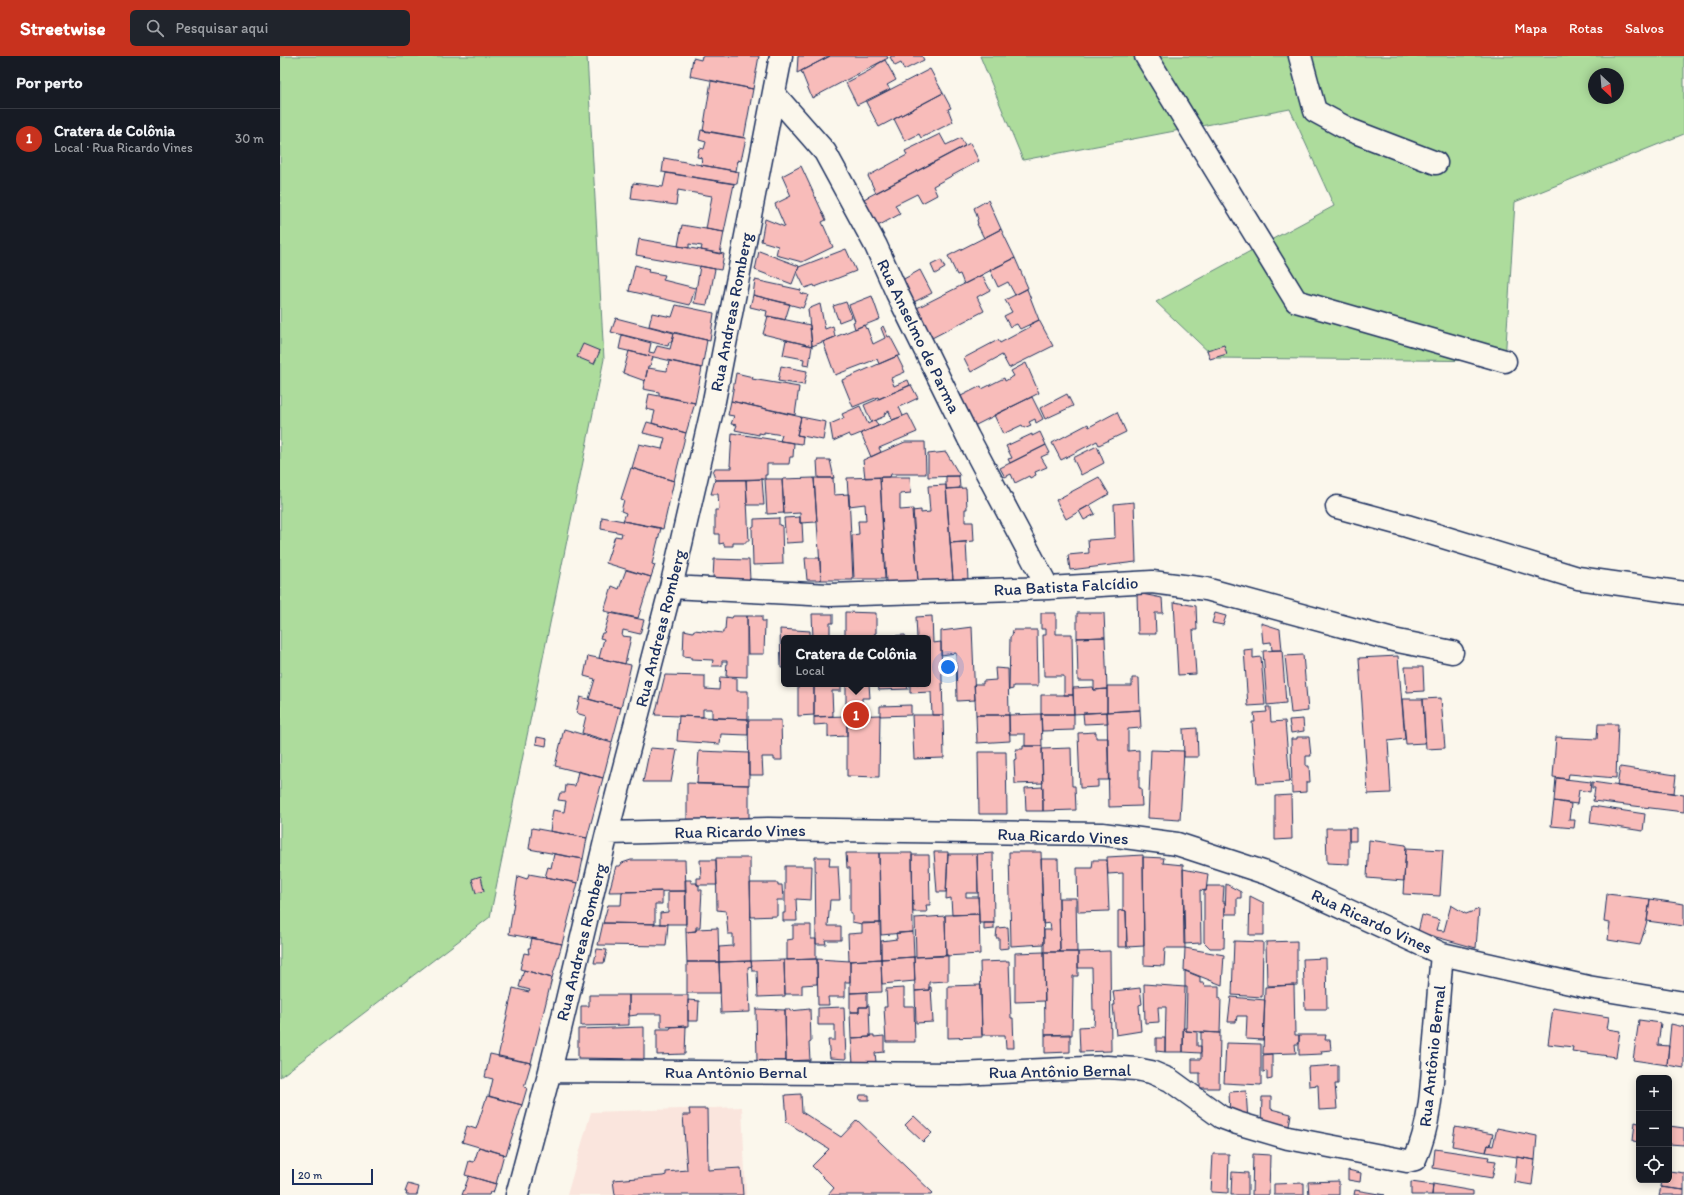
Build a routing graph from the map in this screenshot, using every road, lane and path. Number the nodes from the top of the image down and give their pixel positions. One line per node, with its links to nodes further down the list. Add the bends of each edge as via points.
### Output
1 (781, 56): 4 (street, Rua Andreas Romberg)
2 (1146, 56): 6 (street, via 1296,301)
3 (1300, 56): 5 (street, via 1315,110 1350,130)
4 (775, 95): 8 (street, Rua Andreas Romberg, via 713,406); 9 (street, Rua Anselmo de Parma, via 825,152 876,246 968,437)
5 (1436, 163)
6 (1505, 361)
7 (1337, 506): 10 (street, via 1578,578)
8 (671, 587): 9 (street, Rua Batista Falcídio, via 829,595); 12 (street, Rua Andreas Romberg)
9 (1048, 588): 11 (street, Rua Batista Falcídio, via 1152,582 1206,589 1393,640)
10 (1684, 593)
11 (1452, 652)
12 (607, 833): 13 (street, Rua Ricardo Vines, via 768,829 1095,834 1177,844 1268,874); 15 (street, Rua Andreas Romberg)
13 (1442, 954): 14 (street, Rua Ricardo Vines, via 1588,987); 15 (street, Rua Antônio Bernal, via 1426,1126 1423,1142 1415,1159 1407,1161 1288,1138 1237,1124 1221,1117 1170,1080 1151,1072 1136,1070 1107,1067 960,1074)
14 (1684, 1003)
15 (550, 1071): 16 (street, Rua Andreas Romberg)
16 (517, 1195)

